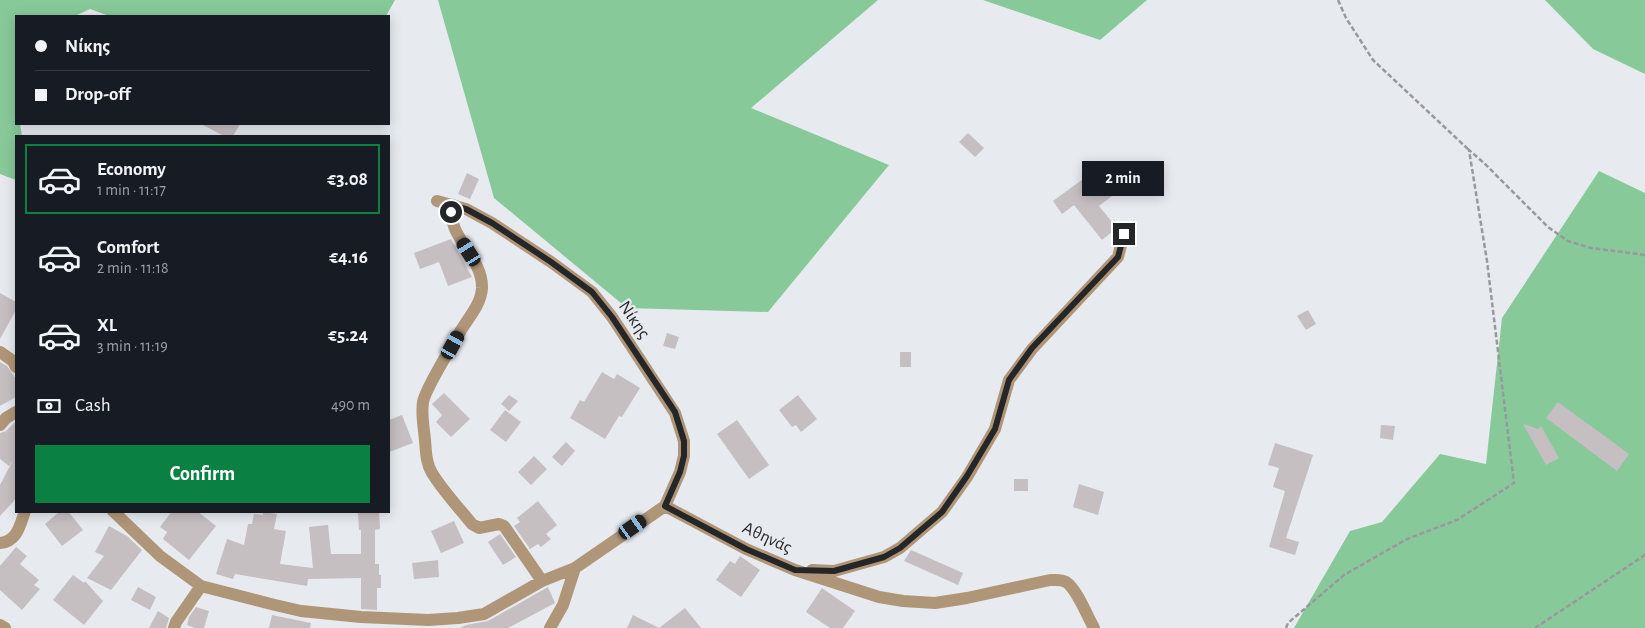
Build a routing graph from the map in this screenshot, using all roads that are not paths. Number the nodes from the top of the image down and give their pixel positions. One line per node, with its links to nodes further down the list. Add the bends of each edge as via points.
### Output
1 (437, 201): 2 (street, Νίκης)
2 (453, 205): 8 (street, Νίκης, via 492,223 551,262 592,292 612,317 675,412 684,441 680,472); 14 (street, via 451,218 454,228 477,265 482,290 479,302 423,400 427,462 472,524 479,528 504,526)
3 (1124, 234): 13 (street, via 1118,257 1032,348 1009,380 995,429 942,512 900,548 884,557 834,571)
4 (0, 352): 5 (street)
5 (15, 365)
6 (15, 413): 7 (street)
7 (0, 425)
8 (665, 506): 12 (street); 13 (street, Αθηνάς, via 746,549)
9 (25, 513): 11 (street, via 13,539)
10 (115, 513): 15 (street, via 160,556)
11 (0, 543)
12 (576, 568): 14 (street); 19 (street, via 564,605)
13 (795, 570): 20 (street, Αθηνάς, via 879,597 935,603 1059,580 1073,589)
14 (542, 581): 15 (street, via 484,614 428,620 361,618 301,610)
15 (201, 586): 18 (street)
16 (0, 625): 17 (street)
17 (5, 628)
18 (174, 628)
19 (550, 628)
20 (1094, 628)

